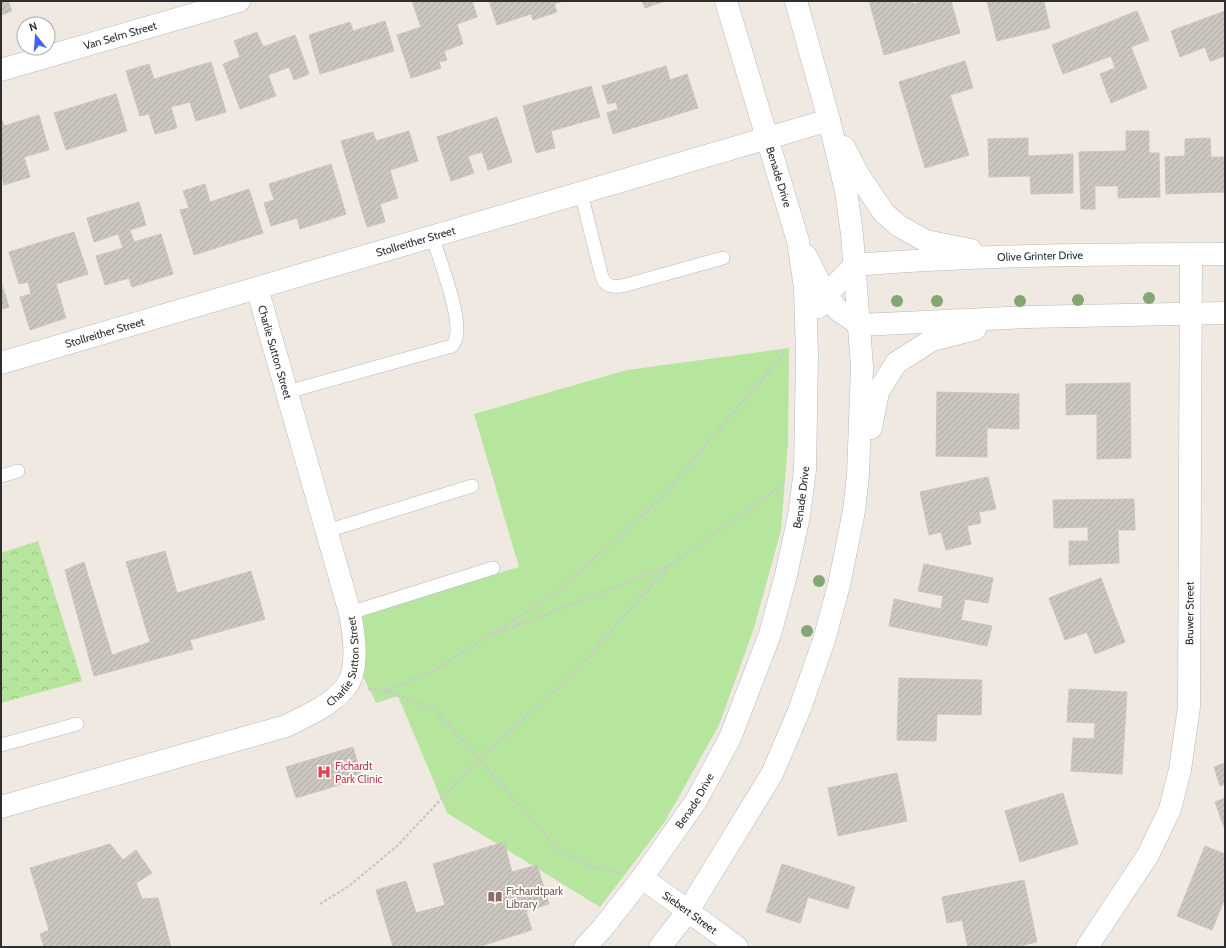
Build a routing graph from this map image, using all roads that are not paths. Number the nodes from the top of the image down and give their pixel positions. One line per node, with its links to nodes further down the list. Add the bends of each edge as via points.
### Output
1 (239, 1): 4 (street, Van Selm Street)
2 (726, 1): 6 (street, Benade Drive)
3 (796, 1): 5 (street)
4 (1, 70)
5 (829, 120): 6 (street, Stollreither Street); 12 (street, via 859,176 884,213 899,226 926,241); 14 (street, via 846,191)
6 (767, 138): 7 (street, Stollreither Street); 9 (street, Benade Drive)
7 (581, 193): 8 (street, Stollreither Street); 13 (lane, via 602,277 604,283 611,287)
8 (432, 236): 15 (street, Stollreither Street); 23 (lane, via 453,303 457,337 452,346)
9 (798, 242): 16 (street); 21 (street, Benade Drive, via 805,288)
10 (1192, 254): 11 (street, Olive Grinter Drive); 12 (street, Olive Grinter Drive); 17 (street, Bruwer Street)
11 (1225, 254)
12 (1015, 257): 14 (street, Olive Grinter Drive)
13 (723, 258)
14 (855, 265): 16 (street); 20 (street)
15 (257, 288): 22 (street, Stollreither Street); 23 (street, Charlie Sutton Street)
16 (826, 295): 20 (street, via 838,310); 21 (street)
17 (1190, 313): 18 (street); 19 (street); 39 (street, Bruwer Street, via 1189,707 1180,770 1170,809 1148,855)
18 (1225, 313)
19 (1027, 317): 20 (street); 27 (street, via 932,340 896,363 878,392)
20 (860, 325): 27 (street, via 861,426)
21 (806, 327): 34 (street, Benade Drive, via 805,470 799,516 770,634 730,738 696,801)
22 (1, 363)
23 (286, 392): 28 (street, Charlie Sutton Street)
24 (18, 471): 25 (lane)
25 (1, 476)
26 (472, 486): 28 (lane)
27 (854, 511): 35 (street, via 826,633 799,711 772,774)
28 (328, 531): 30 (street, Charlie Sutton Street)
29 (493, 568): 30 (lane)
30 (350, 613): 33 (street, Charlie Sutton Street, via 355,652 352,672 346,687 312,712 286,726)
31 (77, 724): 32 (lane)
32 (1, 746)
33 (1, 807)
34 (642, 878): 35 (street, Siebert Street); 36 (street, Benade Drive)
35 (688, 910): 37 (street); 38 (street, Siebert Street)
36 (585, 947)
37 (660, 947)
38 (737, 947)
39 (1087, 947)

